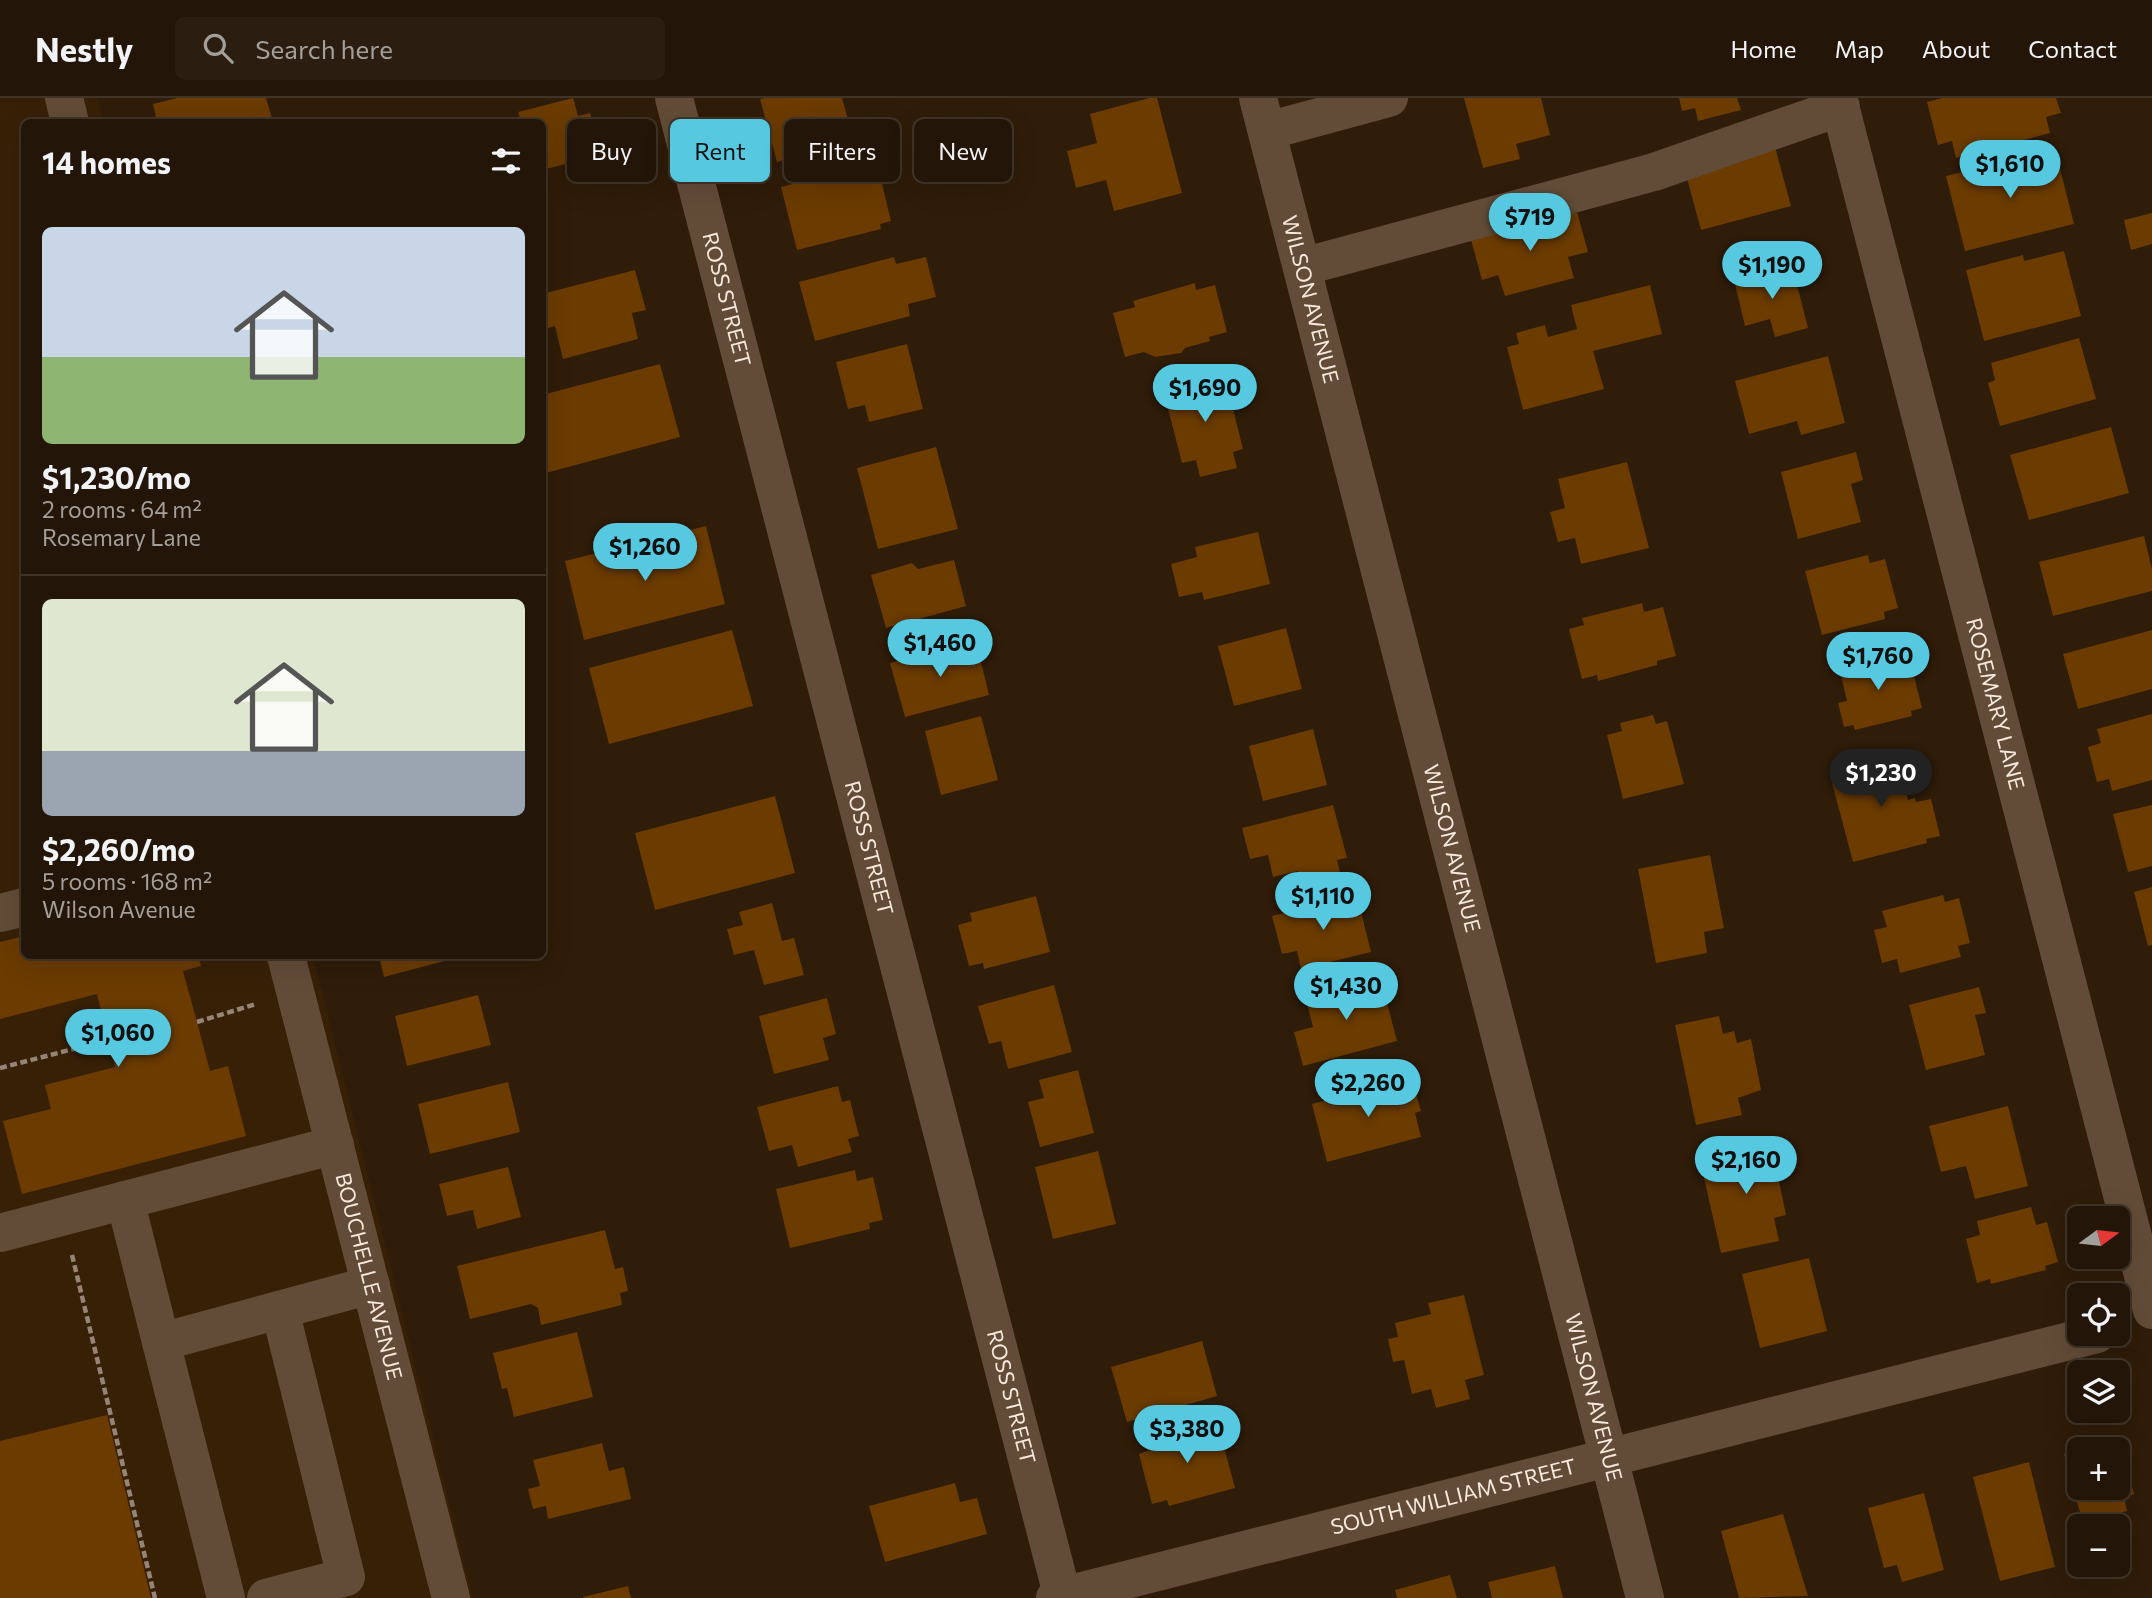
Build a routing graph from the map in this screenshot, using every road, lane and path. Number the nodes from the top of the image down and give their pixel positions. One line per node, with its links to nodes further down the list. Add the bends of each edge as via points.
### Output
1 (64, 98): 6 (street)
2 (674, 98): 27 (street, ROSS STREET)
3 (1389, 98): 5 (street)
4 (1840, 102): 7 (street, via 1654,172); 21 (street, ROSEMARY LANE)
5 (1262, 114): 7 (street, WILSON AVENUE)
6 (69, 119)
7 (1302, 267): 26 (street, WILSON AVENUE)
8 (21, 908): 9 (street)
9 (0, 913)
10 (287, 959): 11 (street, BOUCHELLE AVENUE)
11 (295, 993): 12 (path); 15 (street, BOUCHELLE AVENUE)
12 (197, 1022)
13 (108, 1041): 14 (path)
14 (0, 1068)
15 (335, 1145): 16 (street); 19 (street, BOUCHELLE AVENUE)
16 (125, 1200): 17 (street); 25 (street)
17 (62, 1217): 18 (street); 28 (path)
18 (0, 1233)
19 (371, 1285): 20 (street); 31 (street, BOUCHELLE AVENUE)
20 (280, 1310): 25 (street); 30 (street, via 346,1577)
21 (2152, 1310)
22 (2152, 1320): 23 (street)
23 (2130, 1325)
24 (2067, 1341): 26 (street, SOUTH WILLIAM STREET)
25 (161, 1342): 29 (street)
26 (1608, 1457): 27 (street, SOUTH WILLIAM STREET); 32 (street, WILSON AVENUE)
27 (1060, 1597)
28 (155, 1598)
29 (226, 1598)
30 (266, 1598)
31 (450, 1598)
32 (1645, 1598)

